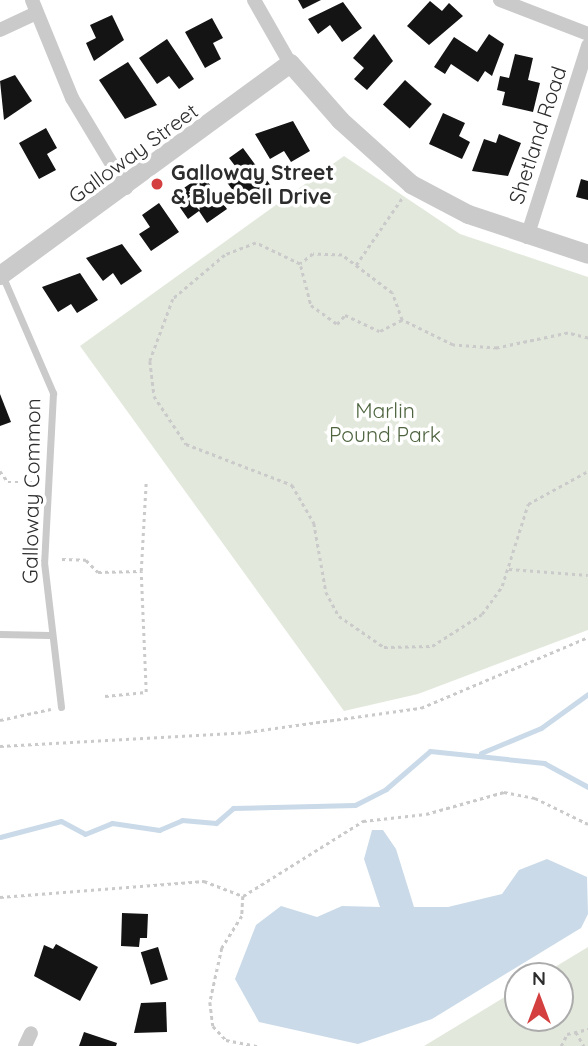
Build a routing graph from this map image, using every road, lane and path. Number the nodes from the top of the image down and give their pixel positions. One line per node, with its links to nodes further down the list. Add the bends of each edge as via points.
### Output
1 (254, 0): 7 (street)
2 (500, 0): 5 (street)
3 (33, 7): 4 (street); 9 (street, via 72,98)
4 (0, 30)
5 (588, 34)
6 (588, 46): 10 (street, Shetland Road)
7 (290, 63): 8 (street, via 340,120); 9 (street, Galloway Street)
8 (411, 184): 10 (street); 13 (path)
9 (127, 188): 14 (street, Galloway Street)
10 (527, 237): 11 (street)
11 (588, 254)
12 (300, 264): 13 (path, via 326,254); 15 (path, via 311,305 337,324 345,315 380,331); 22 (path, via 277,248 244,245 173,299 150,361 154,397 166,421 186,444 214,460 254,466 292,485 314,523 326,592 338,615 384,647 432,646 460,632 482,614)
13 (356, 265): 15 (path, via 392,293)
14 (1, 274): 20 (lane, Galloway Common, via 53,393)
15 (402, 320): 16 (path, via 476,349 546,334)
16 (588, 338)
17 (0, 471): 20 (path, via 8,482)
18 (588, 471): 22 (path, via 557,482 528,504)
19 (146, 481): 23 (path)
20 (48, 483): 26 (lane, Galloway Common, via 44,562)
21 (62, 559): 23 (path, via 86,559 97,572)
22 (509, 569): 24 (path)
23 (141, 571): 28 (path, via 146,692)
24 (588, 575)
25 (0, 634): 26 (lane)
26 (49, 635): 29 (lane, Galloway Common)
27 (588, 637): 31 (path, via 421,708 247,732)
28 (105, 696)
29 (61, 707): 30 (path)
30 (0, 720)
31 (0, 746)
32 (588, 824): 33 (path, via 535,798 504,792 426,814 363,821)
33 (243, 896): 34 (path, via 204,881); 37 (path, via 242,916 222,948 210,1002 213,1026 226,1040)
34 (0, 897)
35 (588, 1029): 36 (path)
36 (576, 1032): 38 (path); 39 (path)
37 (257, 1046)
38 (561, 1046)
39 (584, 1046)

